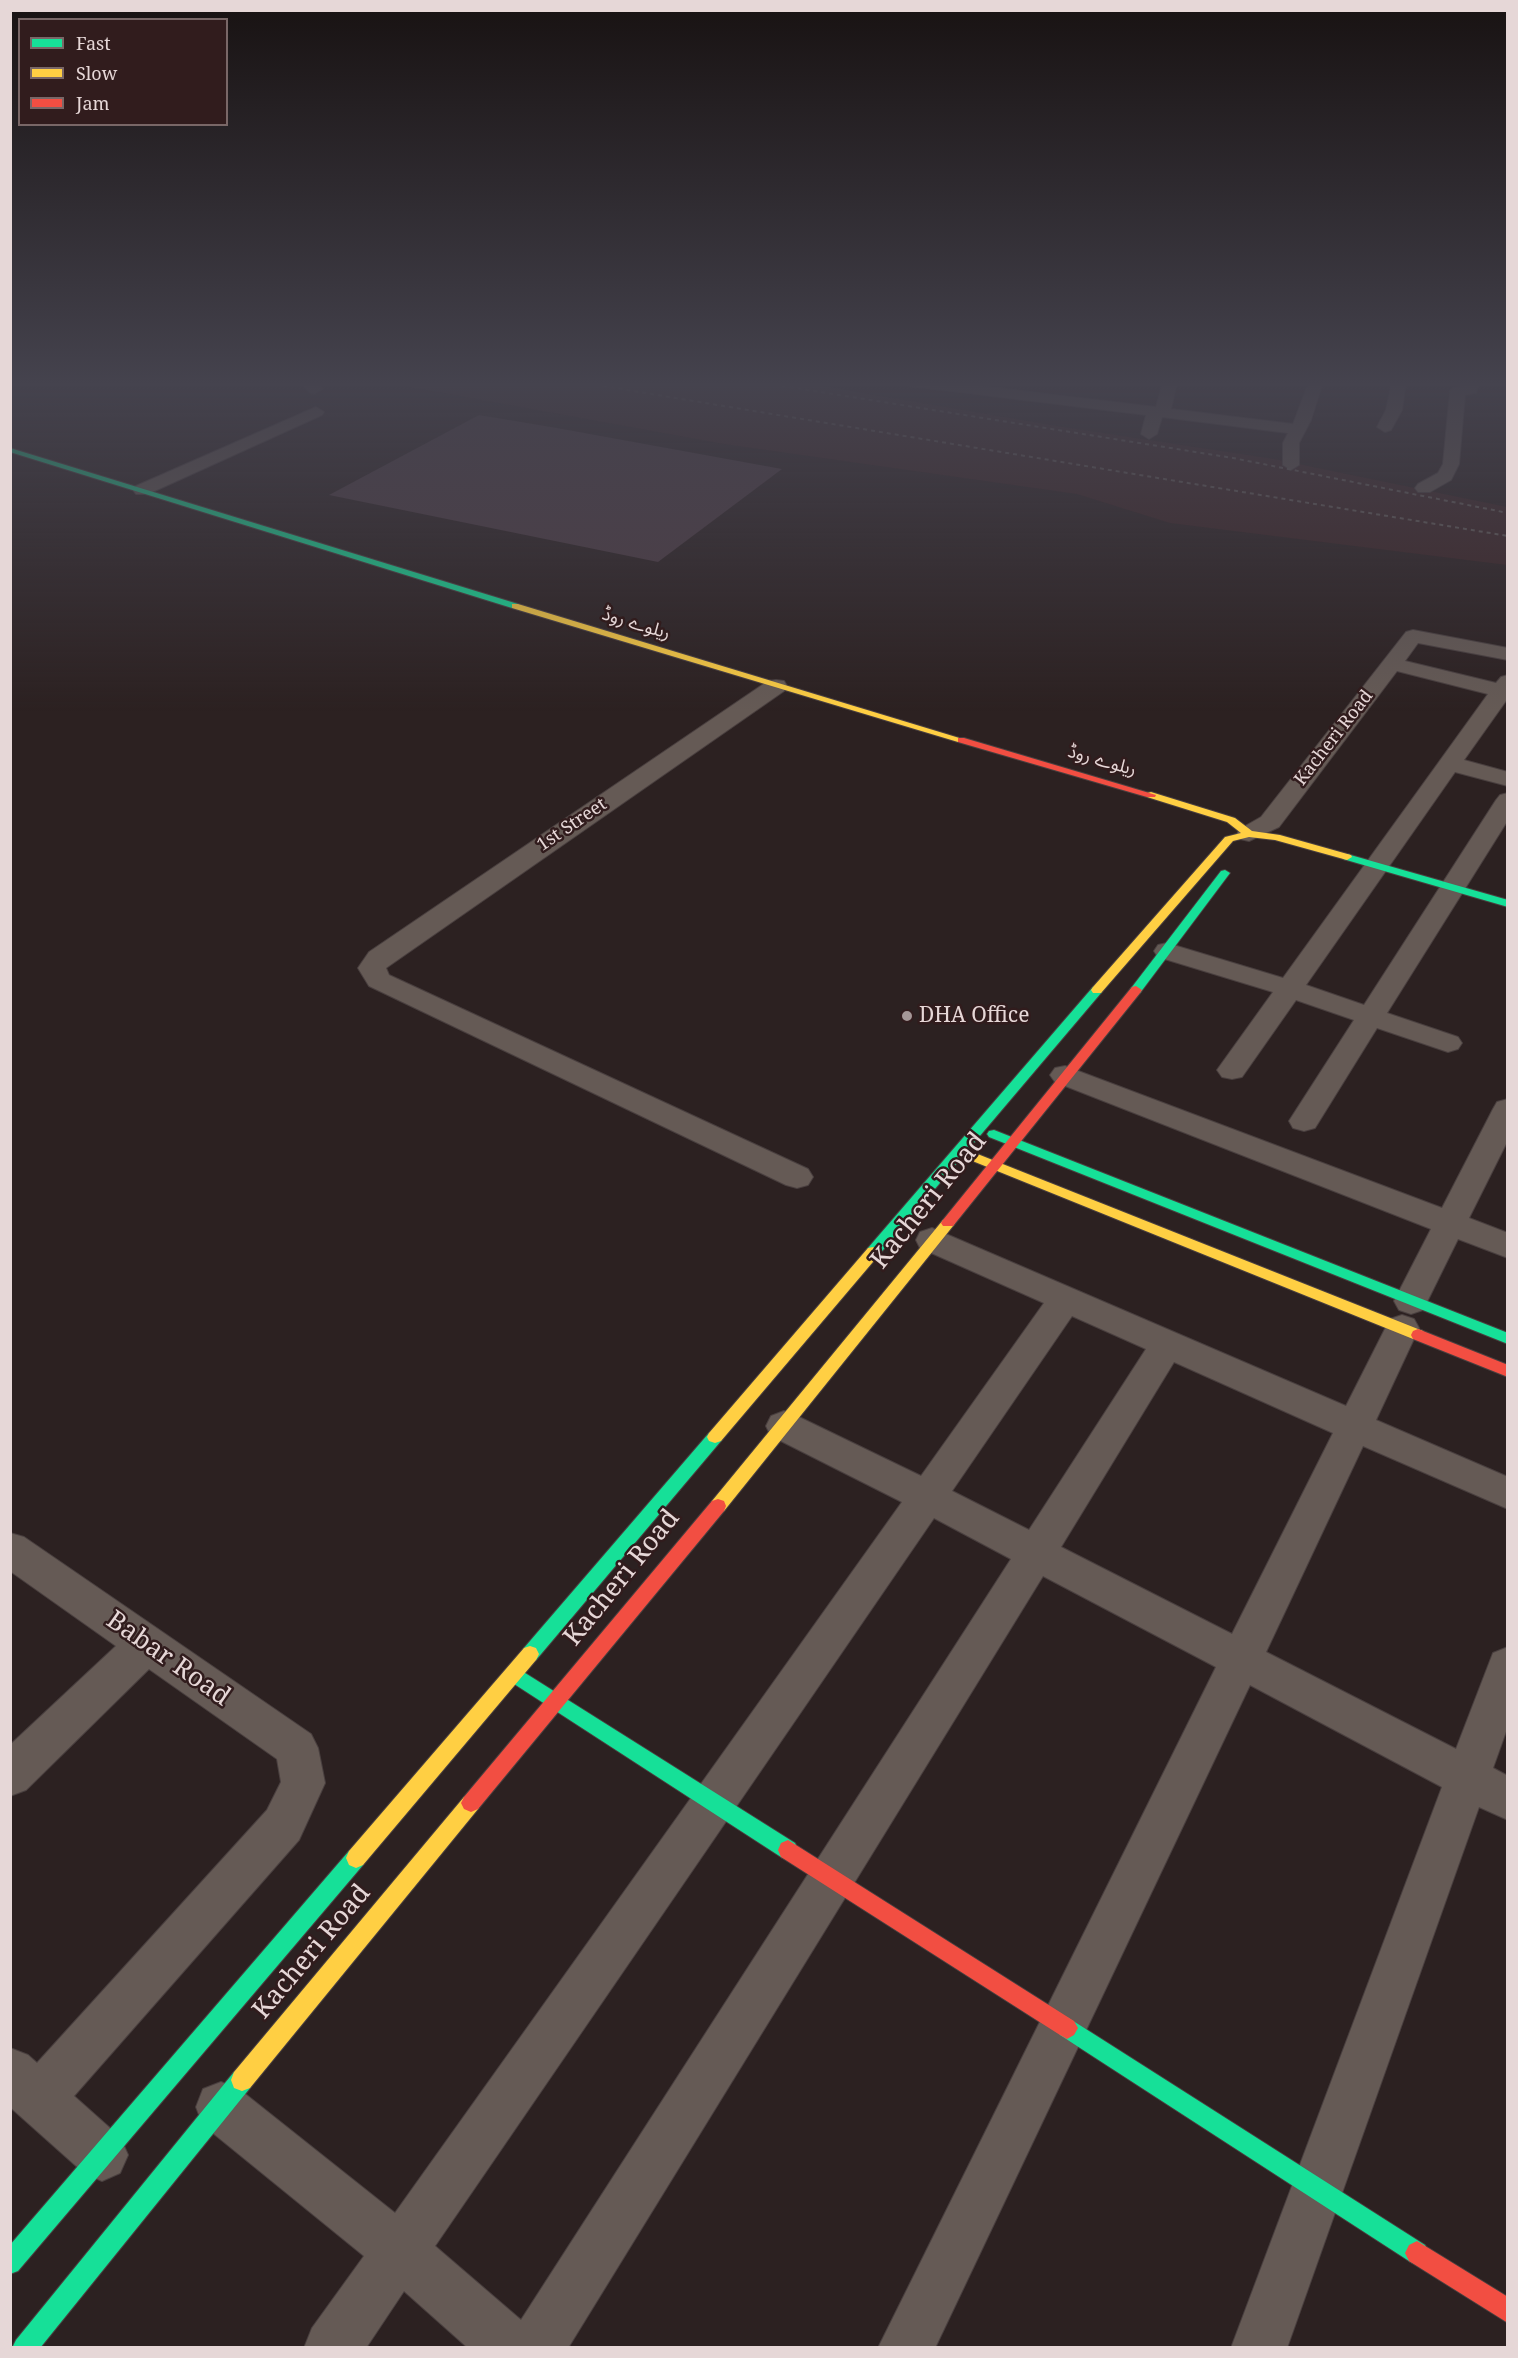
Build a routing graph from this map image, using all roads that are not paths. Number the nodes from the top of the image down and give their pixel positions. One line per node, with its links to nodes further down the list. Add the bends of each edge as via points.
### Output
1 (149, 492): 4 (main road, ریلوے روڈ)
2 (1508, 654): 3 (street, Kacheri Road, via 1413,636)
3 (1392, 664): 5 (street); 9 (street, Kacheri Road, via 1270,822)
4 (776, 686): 9 (main road, ریلوے روڈ, via 1199,809 1231,820); 26 (street, 1st Street, via 379,958 372,968 379,980)
5 (1505, 688): 6 (street)
6 (1450, 763): 7 (street); 11 (street)
7 (1508, 779)
8 (1508, 800): 12 (street)
9 (1245, 842): 11 (main road, via 1276,837); 22 (main road, Kacheri Road, via 1229,838 1222,844)
10 (1231, 864): 14 (main road, Kacheri Road)
11 (1376, 868): 12 (main road); 15 (street)
12 (1451, 887): 13 (main road); 16 (street)
13 (1508, 904)
14 (1167, 951): 15 (street); 19 (main road, Kacheri Road)
15 (1288, 988): 16 (street); 18 (street)
16 (1370, 1016): 17 (street); 21 (street)
17 (1448, 1043)
18 (1232, 1070)
19 (1065, 1075): 23 (main road, Kacheri Road); 27 (street)
20 (1508, 1109): 27 (street)
21 (1304, 1121)
22 (981, 1129): 23 (main road); 24 (main road, Kacheri Road)
23 (1014, 1142): 25 (main road, Kacheri Road); 31 (main road)
24 (962, 1152): 25 (main road); 44 (main road, Kacheri Road)
25 (994, 1164): 28 (main road, Kacheri Road); 31 (main road)
26 (797, 1177)
27 (1450, 1224): 29 (street); 31 (street)
28 (932, 1240): 30 (street); 35 (main road, Kacheri Road)
29 (1508, 1246)
30 (1066, 1298): 33 (street); 38 (street)
31 (1407, 1314): 32 (main road); 34 (main road); 36 (street)
32 (1508, 1339)
33 (1167, 1343): 36 (street); 39 (street)
34 (1508, 1371)
35 (784, 1426): 38 (street); 45 (main road, Kacheri Road)
36 (1354, 1426): 37 (street); 42 (street)
37 (1508, 1494)
38 (927, 1496): 39 (street); 48 (street)
39 (1035, 1553): 42 (street); 49 (street)
40 (15, 1559): 41 (street, Babar Road)
41 (147, 1644): 46 (street); 51 (street, Babar Road, via 296,1748 303,1783 282,1825)
42 (1240, 1660): 47 (street); 50 (street)
43 (1508, 1666): 47 (street)
44 (514, 1674): 45 (main road); 53 (main road, Kacheri Road)
45 (557, 1702): 48 (main road); 52 (main road, Kacheri Road)
46 (10, 1775)
47 (1487, 1788): 54 (street)
48 (712, 1804): 49 (main road); 55 (street)
49 (831, 1879): 50 (main road); 61 (street)
50 (1062, 2027): 54 (main road); 62 (street)
51 (24, 2086): 53 (street)
52 (222, 2107): 55 (street); 58 (main road, Kacheri Road, via 149,2190)
53 (102, 2155): 56 (main road, Kacheri Road)
54 (1317, 2189): 57 (main road); 63 (street)
55 (400, 2251): 59 (street); 60 (street)
56 (10, 2263)
57 (1508, 2311)
58 (24, 2348)
59 (332, 2348)
60 (511, 2348)
61 (536, 2348)
62 (906, 2348)
63 (1259, 2348)

